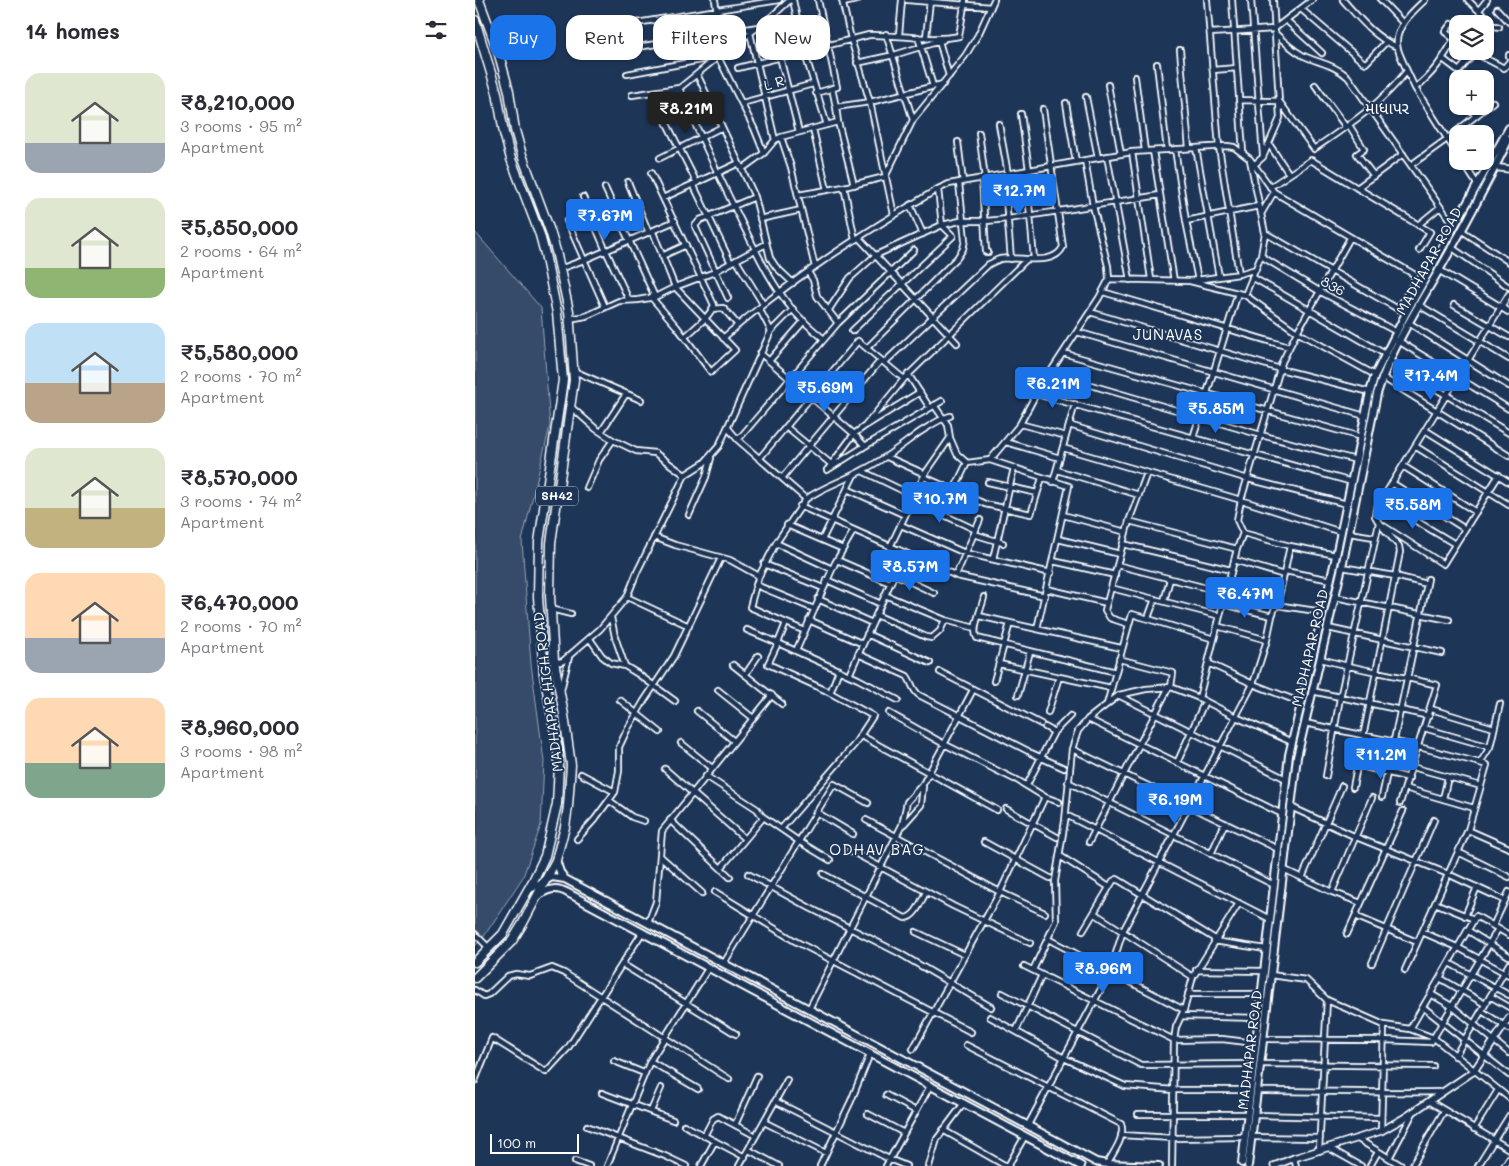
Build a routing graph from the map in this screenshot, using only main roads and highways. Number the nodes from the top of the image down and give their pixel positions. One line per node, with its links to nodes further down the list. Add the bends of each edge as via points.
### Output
1 (479, 0): 8 (main road, MADHAPAR HIGH ROAD / SH42, via 498,51 522,155 550,231 569,319 573,371 571,407 551,543 551,609 554,661 571,765 568,806)
2 (475, 20): 11 (main road, SH42, via 497,93 511,159 545,254 557,313 563,380 539,542 538,597 544,674 558,750 558,784 545,856)
3 (1509, 128): 5 (main road, MADHAPAR ROAD, via 1477,184)
4 (1509, 139): 5 (main road, MADHAPAR ROAD)
5 (1457, 228): 6 (main road, MADHAPAR ROAD, via 1439,270 1390,361); 6 (main road, MADHAPAR ROAD, via 1417,286)
6 (1378, 376): 7 (main road, MADHAPAR ROAD, via 1377,394); 7 (main road, MADHAPAR ROAD, via 1369,392 1347,504)
7 (1345, 533): 15 (main road, MADHAPAR ROAD, via 1342,567 1297,757 1263,1039); 15 (main road, MADHAPAR ROAD, via 1336,556 1292,742 1255,1043)
8 (556, 860): 9 (main road, MADHAPAR HIGH ROAD / SH42); 10 (main road)
9 (547, 879): 10 (main road); 11 (main road); 12 (main road, MADHAPAR HIGH ROAD / SH42)
10 (565, 879): 19 (main road, via 1096,1162)
11 (529, 889): 13 (main road, SH42, via 503,934)
12 (539, 894): 14 (main road, MADHAPAR HIGH ROAD / SH42, via 512,941); 18 (main road, via 549,889 561,889)
13 (475, 962)
14 (475, 978)
15 (1257, 1064): 16 (main road, MADHAPAR ROAD)
16 (1251, 1114): 17 (main road, MADHAPAR ROAD, via 1244,1137); 17 (main road, MADHAPAR ROAD, via 1252,1137)
17 (1243, 1165)
18 (1081, 1166)
19 (1159, 1166)

